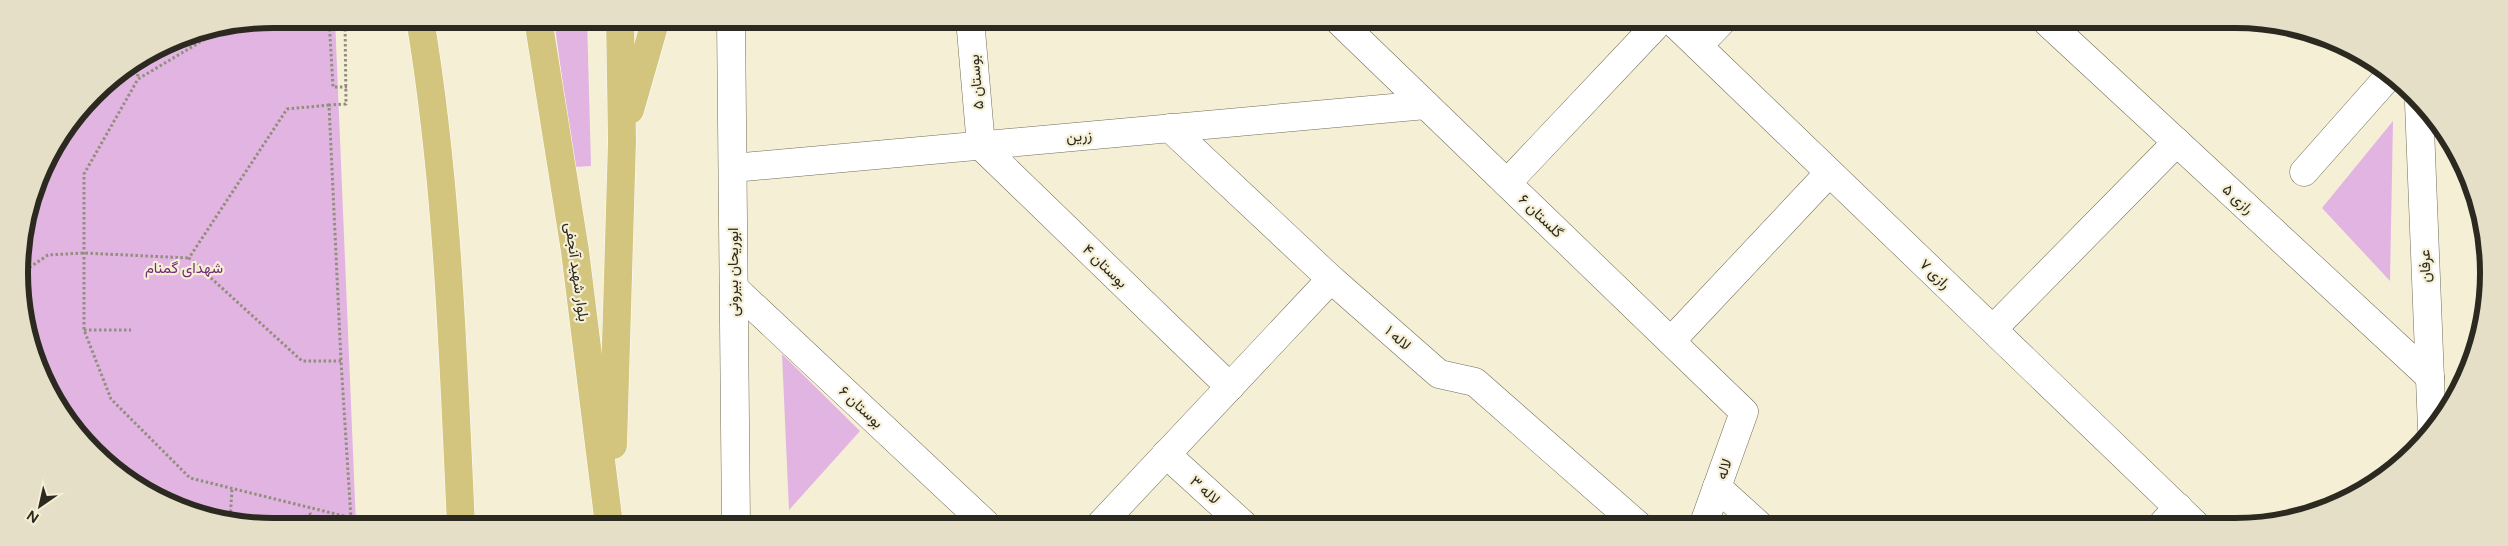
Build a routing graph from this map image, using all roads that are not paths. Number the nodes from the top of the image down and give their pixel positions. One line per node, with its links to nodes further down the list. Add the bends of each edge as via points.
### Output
1 (421, 28): 35 (main road, via 436,131 449,288)
2 (539, 28): 36 (main road, بلوار شهید آنجفی, via 575,251)
3 (620, 28): 17 (main road)
4 (653, 28): 17 (main road)
5 (731, 28): 20 (street, ابوریحان بیرونی)
6 (971, 28): 19 (street, بوستان ۵)
7 (1346, 28): 14 (street, گلستان ۶)
8 (1653, 28): 23 (street)
9 (1679, 28): 12 (street, رازی ۷)
10 (1715, 28): 12 (street)
11 (2054, 28): 18 (street, رازی ۵)
12 (1698, 46): 22 (street, رازی ۷)
13 (2386, 79): 21 (street)
14 (1426, 105): 16 (street, زرین); 23 (street, گلستان ۶)
15 (2419, 110): 28 (street, عرفان)
16 (1170, 128): 19 (street, زرین); 24 (street, لاله ۱)
17 (622, 141): 37 (main road)
18 (2177, 142): 26 (street); 28 (street, رازی ۵)
19 (981, 146): 20 (street, زرین); 29 (street, بوستان ۴)
20 (733, 168): 25 (street, ابوریحان بیرونی)
21 (2304, 172)
22 (1829, 173): 26 (street, رازی ۷); 27 (street)
23 (1507, 183): 27 (street, گلستان ۶)
24 (1331, 279): 29 (street); 42 (street, لاله ۱, via 1439,374 1476,382)
25 (734, 288): 38 (street, ابوریحان بیرونی); 39 (street, بوستان ۶)
26 (1992, 329): 34 (street, رازی ۷)
27 (1671, 341): 30 (street, گلستان ۶)
28 (2430, 377): 31 (street, عرفان)
29 (1230, 387): 32 (street)
30 (1744, 412): 33 (street, لاله)
31 (2432, 420)
32 (1166, 454): 40 (street); 41 (street, لاله ۳)
33 (1717, 487): 43 (street, لاله); 44 (street)
34 (2178, 507): 45 (street); 46 (street, رازی ۷)
35 (461, 518)
36 (609, 518)
37 (610, 518)
38 (736, 518)
39 (979, 518)
40 (1106, 518)
41 (1236, 518)
42 (1630, 518)
43 (1706, 518)
44 (1751, 518)
45 (2168, 518)
46 (2189, 518)

